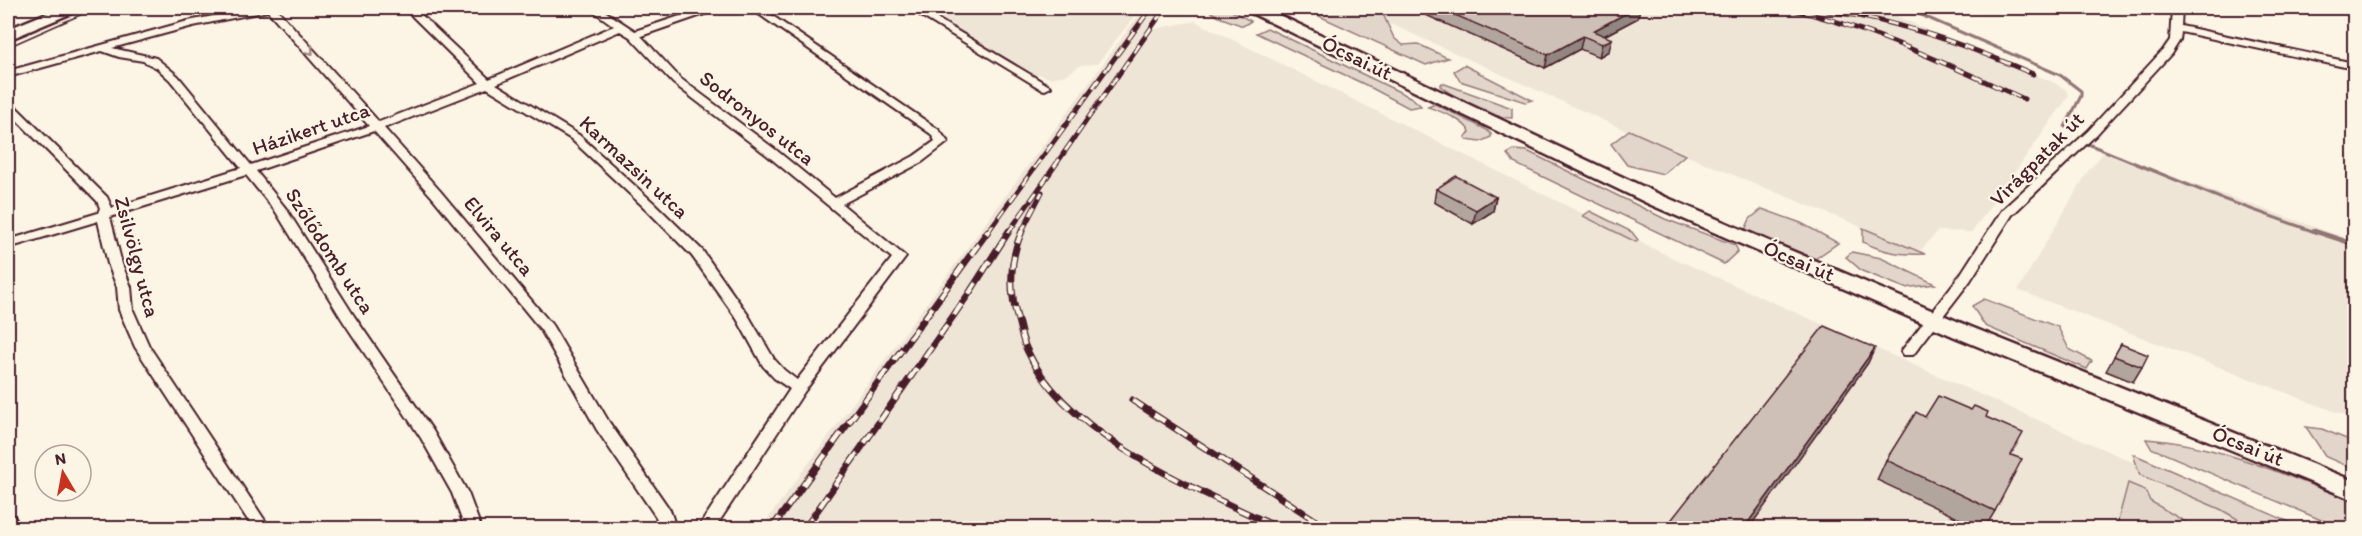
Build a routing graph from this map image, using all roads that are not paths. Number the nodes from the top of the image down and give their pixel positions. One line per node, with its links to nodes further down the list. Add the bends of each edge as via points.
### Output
1 (72, 8): 13 (main road)
2 (266, 8): 15 (street)
3 (271, 8): 21 (street, Elvira utca, one-way to 21)
4 (409, 8): 18 (street, Karmazsin utca)
5 (594, 8): 11 (street, Sodronyos utca)
6 (712, 8): 14 (street)
7 (755, 8): 23 (street, via 935,132 942,142)
8 (913, 8): 19 (street)
9 (1253, 8): 26 (main road, Ócsai út, via 1646,195)
10 (2177, 8): 12 (street)
11 (620, 27): 14 (street, Sodronyos utca); 18 (street, Házikert utca)
12 (2177, 28): 16 (street); 26 (street, Virágpatak út, via 2175,40 2152,69 2092,133 2007,213)
13 (8, 35)
14 (634, 35): 23 (street, Sodronyos utca, via 677,81)
15 (102, 46): 17 (street); 22 (street, Szőlődomb utca, via 109,52 158,64 174,78)
16 (2355, 66)
17 (8, 74)
18 (487, 83): 21 (street, Házikert utca); 28 (street, Karmazsin utca, via 575,137 651,207 697,253 743,318 768,362)
19 (1045, 87)
20 (8, 105): 24 (street, Zsilvölgy utca, via 104,200)
21 (377, 127): 22 (street, Házikert utca); 31 (street, Elvira utca, via 547,328 603,426)
22 (250, 171): 24 (street, Házikert utca); 34 (street, Szőlődomb utca, via 281,210 427,435 460,493)
23 (835, 203): 28 (street, Sodronyos utca, via 899,257)
24 (103, 216): 25 (street, Házikert utca); 33 (street, Zsilvölgy utca, via 124,287 126,310 142,347)
25 (8, 244)
26 (1934, 319): 27 (street, Virágpatak út); 29 (main road, Ócsai út)
27 (1908, 352)
28 (799, 388): 35 (street)
29 (2355, 491)
30 (8, 521): 32 (street)
31 (666, 522)
32 (12, 528)
33 (262, 528)
34 (473, 528)
35 (706, 528)

